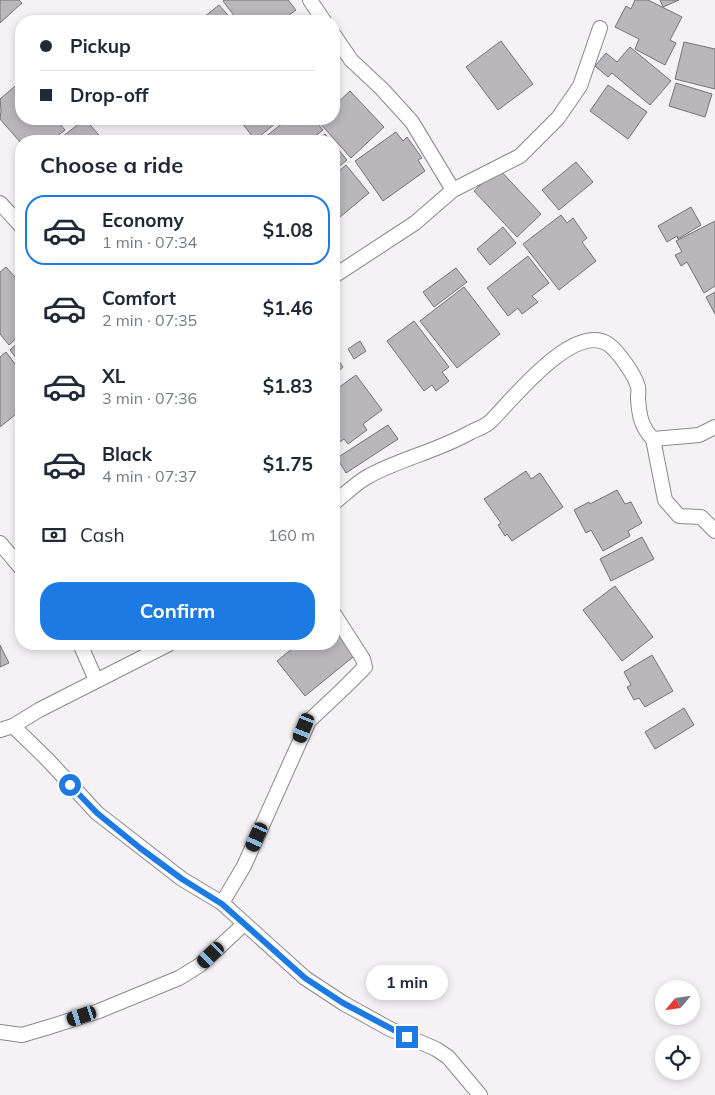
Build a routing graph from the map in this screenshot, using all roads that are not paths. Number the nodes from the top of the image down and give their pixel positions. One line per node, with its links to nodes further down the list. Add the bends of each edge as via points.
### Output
1 (310, 0): 2 (street)
2 (320, 15)
3 (600, 28): 5 (street, via 580,86 558,118 520,156)
4 (340, 44): 5 (street, via 351,60 412,122)
5 (453, 190): 8 (street, via 415,223)
6 (0, 202): 7 (street)
7 (15, 219)
8 (340, 272)
9 (715, 427): 10 (street, via 699,435)
10 (653, 439): 11 (street, via 645,432 639,416 638,386 622,358 606,343 594,340 570,346 559,353 489,422 444,447 366,478); 12 (street, via 666,500 679,516 701,517)
11 (340, 498)
12 (715, 532)
13 (0, 543): 14 (street)
14 (15, 561)
15 (340, 624): 20 (street, via 365,667 308,721 244,866)
16 (83, 650): 18 (street)
17 (157, 650): 18 (street)
18 (96, 680): 19 (street)
19 (6, 728): 20 (street, via 48,759 97,813 182,879)
20 (222, 904): 21 (street)
21 (244, 924): 22 (street, via 200,966 179,978 99,1011 22,1035); 23 (street, via 305,978 343,1003 448,1057)
22 (0, 1032)
23 (480, 1095)

